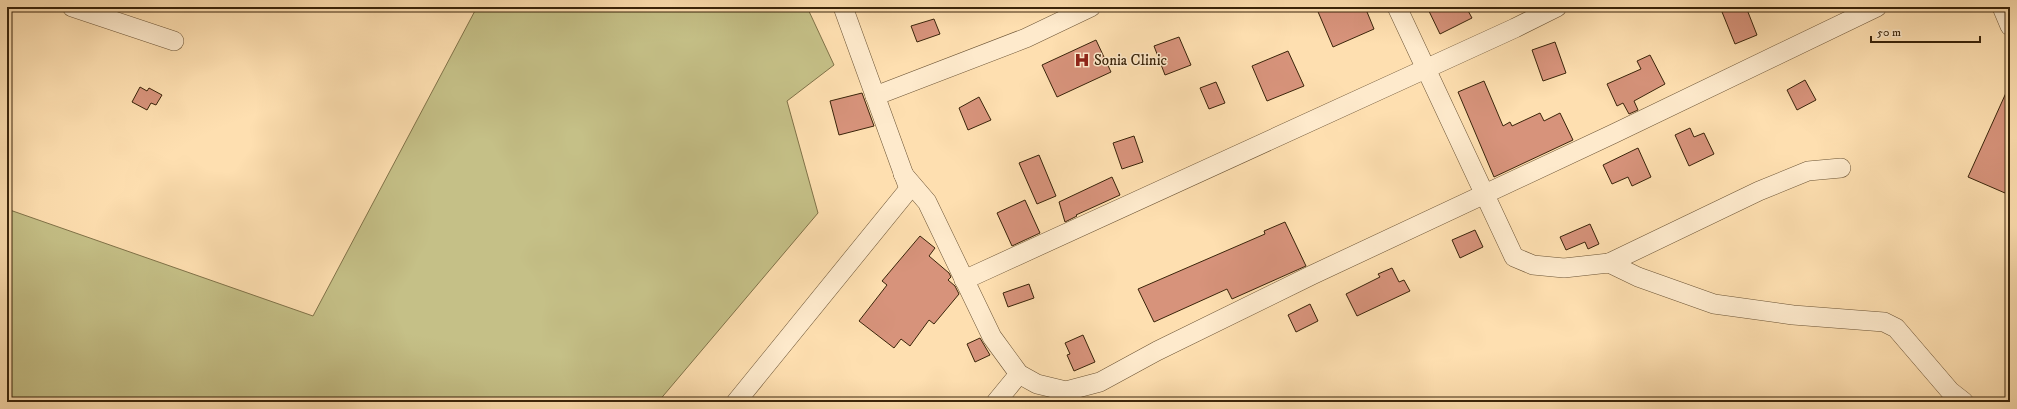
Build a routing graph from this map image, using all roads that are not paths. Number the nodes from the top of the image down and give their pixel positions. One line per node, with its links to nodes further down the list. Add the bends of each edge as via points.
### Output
1 (72, 7): 9 (street)
2 (843, 7): 11 (street)
3 (1091, 7): 11 (street, via 1026,38)
4 (1397, 7): 10 (street)
5 (1557, 7): 10 (street)
6 (1877, 7): 14 (street)
7 (2002, 7): 8 (street)
8 (2010, 26)
9 (174, 41)
10 (1427, 68): 14 (street); 16 (street)
11 (875, 96): 13 (street)
12 (1841, 168): 15 (street, via 1808,171 1759,191)
13 (903, 174): 16 (street, via 927,202); 18 (street, via 909,189)
14 (1486, 194): 15 (street, via 1514,256 1533,265 1564,268); 17 (street, via 1312,275 1100,382 1066,391 1037,384)
15 (1609, 263): 20 (street, via 1638,278 1714,304 1793,315 1884,322 1896,328 1950,391)
16 (964, 280): 17 (street, via 992,337)
17 (1019, 374): 19 (street)
18 (736, 402)
19 (996, 402)
20 (1964, 402)

